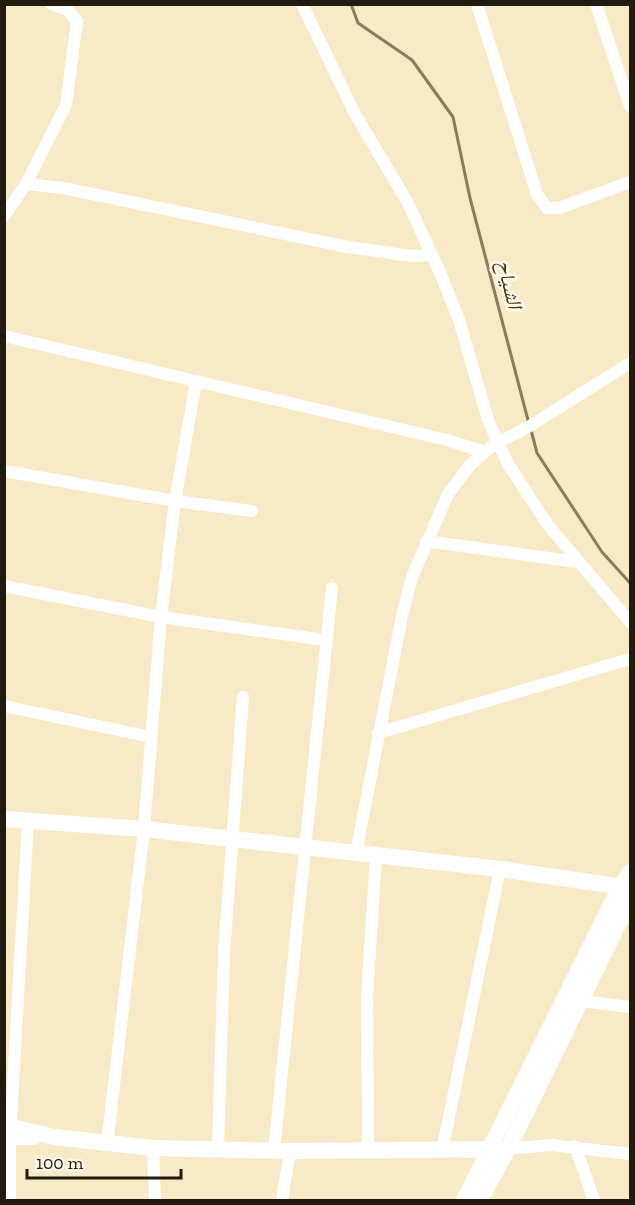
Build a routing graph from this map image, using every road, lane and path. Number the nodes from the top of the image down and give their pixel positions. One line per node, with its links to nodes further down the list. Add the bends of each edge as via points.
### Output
1 (51, 4): 7 (street, via 75,16 76,35 66,105)
2 (302, 4): 9 (street, via 354,112 408,203)
3 (477, 4): 6 (street, via 542,203 547,208 559,208)
4 (596, 4): 5 (street)
5 (630, 106)
6 (630, 182)
7 (26, 184): 8 (street); 9 (street, via 63,188 348,247)
8 (4, 216)
9 (431, 255): 13 (street, via 459,320 478,390)
10 (4, 336): 12 (street)
11 (630, 363): 13 (street)
12 (196, 382): 14 (street); 16 (street)
13 (498, 443): 14 (street); 19 (street, via 520,484)
14 (485, 452): 18 (street, via 448,494)
15 (4, 471): 16 (street)
16 (175, 501): 17 (street); 22 (street)
17 (252, 511)
18 (426, 541): 19 (street); 28 (street, via 402,616)
19 (577, 562): 23 (street)
20 (4, 586): 22 (street)
21 (332, 588): 24 (street)
22 (161, 617): 24 (street); 29 (street)
23 (630, 622)
24 (325, 640): 34 (street)
25 (630, 659): 28 (street)
26 (243, 697): 33 (street)
27 (4, 706): 29 (street)
28 (378, 733): 35 (street)
29 (151, 737): 32 (street)
30 (4, 819): 31 (main road)
31 (28, 820): 32 (main road); 42 (street)
32 (144, 829): 33 (main road); 44 (street)
33 (233, 841): 34 (main road); 47 (street, via 224,953)
34 (304, 847): 35 (main road); 51 (street)
35 (356, 853): 36 (main road)
36 (376, 856): 37 (main road); 49 (street, via 367,996)
37 (500, 869): 38 (main road); 52 (street)
38 (627, 882): 50 (main road)
39 (630, 900): 40 (main road)
40 (582, 1001): 41 (street); 48 (main road)
41 (630, 1007)
42 (9, 1045): 43 (street)
43 (7, 1131): 44 (main road); 55 (street)
44 (107, 1145): 46 (main road)
45 (575, 1146): 48 (street); 53 (street); 60 (street)
46 (153, 1148): 47 (main road); 56 (street)
47 (218, 1149): 51 (main road)
48 (508, 1149): 50 (main road); 59 (main road)
49 (368, 1150): 51 (main road); 52 (main road)
50 (491, 1150): 52 (main road); 54 (main road)
51 (282, 1151): 57 (street)
52 (448, 1151): 54 (main road, via 462,1161)
53 (630, 1154)
54 (473, 1182): 58 (main road)
55 (10, 1200)
56 (155, 1200)
57 (282, 1200)
58 (464, 1200)
59 (480, 1200)
60 (594, 1200)

